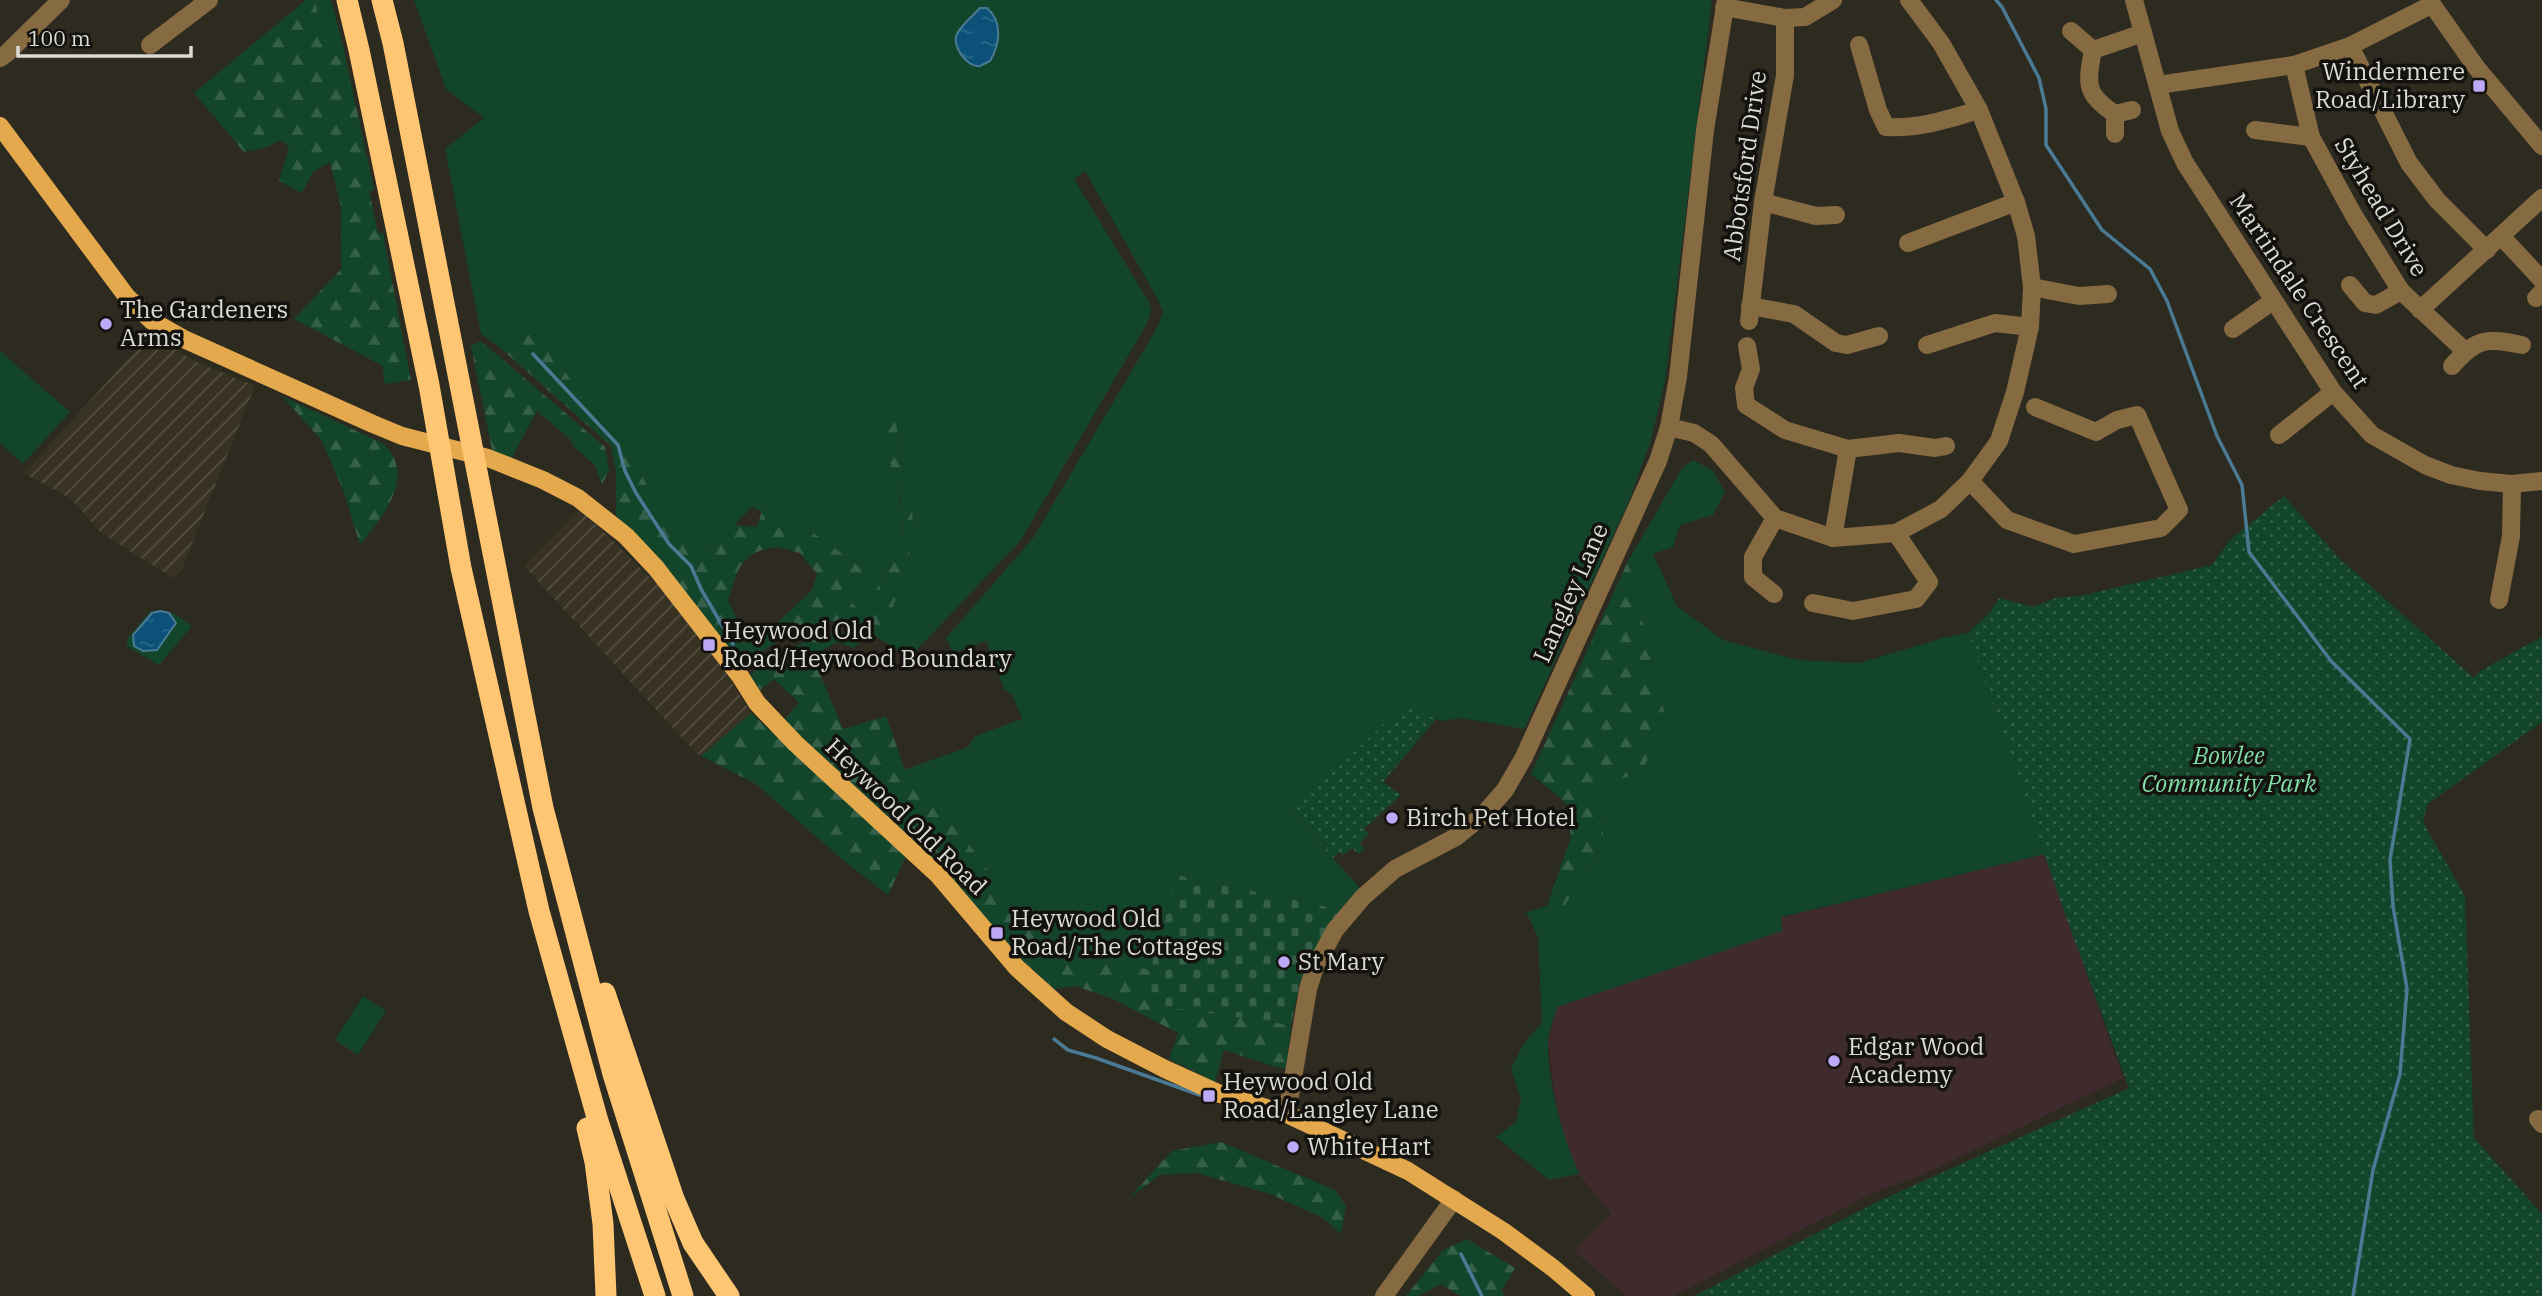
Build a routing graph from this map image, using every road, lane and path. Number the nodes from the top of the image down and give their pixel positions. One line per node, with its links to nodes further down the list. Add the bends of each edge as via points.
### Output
1 (61, 0): 17 (street)
2 (209, 0): 13 (street)
3 (347, 0): 64 (highway, via 429,385 461,568)
4 (382, 0): 63 (highway)
5 (1833, 0): 10 (street, via 1805,17)
6 (1909, 0): 20 (street, via 1941,43)
7 (2134, 0): 12 (street, Martindale Crescent)
8 (2430, 2): 15 (street); 25 (street, via 2476,67)
9 (1725, 4): 10 (street); 51 (street, Langley Lane)
10 (1785, 18): 27 (street, Abbotsford Drive, via 1785,75)
11 (2071, 31): 16 (street)
12 (2143, 33): 16 (street); 19 (street, Martindale Crescent)
13 (150, 45)
14 (1859, 45): 20 (street, via 1886,127 1930,124)
15 (2350, 46): 18 (street); 32 (street, via 2409,163 2437,200)
16 (2093, 50): 23 (street, via 2088,79 2091,94 2101,105 2124,112)
17 (0, 58)
18 (2294, 65): 19 (street); 24 (street, Styhead Drive)
19 (2158, 85): 38 (street, Martindale Crescent, via 2170,131 2185,163)
20 (1979, 110): 28 (street)
21 (0, 126): 65 (main road, Heywood Old Road, via 127,297 152,321 373,424 524,471 593,509 656,568 757,703 938,875 1042,992 1107,1039 1165,1069 1220,1094)
22 (2255, 130): 24 (street)
23 (2115, 134)
24 (2311, 137): 36 (street, Styhead Drive)
25 (2542, 146)
26 (2542, 198): 30 (street)
27 (1763, 202): 29 (street, via 1815,216); 42 (street, Abbotsford Drive, via 1750,314 1794,313 1836,343 1847,345)
28 (2016, 202): 31 (street); 35 (street)
29 (1836, 215)
30 (2501, 236): 32 (street); 33 (street)
31 (1908, 243)
32 (2487, 250): 39 (street)
33 (2542, 281)
34 (2350, 285): 36 (street, via 2365,303 2376,305)
35 (2032, 286): 37 (street, via 2079,296); 40 (street)
36 (2401, 291): 39 (street, Styhead Drive)
37 (2108, 294)
38 (2273, 301): 41 (street, via 2247,311); 48 (street, Martindale Crescent)
39 (2420, 310): 46 (street, Styhead Drive)
40 (2030, 327): 43 (street, via 1995,323); 54 (street, via 1999,441)
41 (2233, 329)
42 (1879, 336)
43 (1927, 345)
44 (2522, 345): 46 (street, via 2490,339)
45 (1747, 346): 53 (street, via 1751,369 1744,388 1746,405 1785,430)
46 (2465, 351): 47 (street)
47 (2452, 366)
48 (2333, 392): 50 (street); 56 (street, Martindale Crescent, via 2372,435 2425,465 2452,475)
49 (2035, 407): 54 (street, via 2096,432 2137,415 2179,510 2161,528 2074,544 2007,520)
50 (2286, 424)
51 (1669, 427): 57 (street, via 1694,433 1710,444); 65 (street, Langley Lane, via 1658,461 1506,790 1456,837 1395,869 1348,913 1324,948 1308,989)
52 (1946, 446): 53 (street, via 1899,443)
53 (1848, 449): 59 (street)
54 (1970, 481): 58 (street, via 1941,509)
55 (2542, 481): 56 (street, Martindale Crescent)
56 (2512, 484): 61 (street, via 2511,536 2495,570)
57 (1775, 518): 59 (street); 60 (street, via 1753,556 1753,577)
58 (1896, 533): 59 (street); 62 (street, via 1929,582 1916,599 1853,611)
59 (1833, 538)
60 (1774, 594)
61 (2499, 600)
62 (1813, 603)
63 (544, 808): 69 (highway, via 613,1074); 70 (highway, via 674,1199 693,1243)
64 (539, 911): 67 (highway, via 551,993 596,1162); 68 (highway, via 598,1121)
65 (1287, 1114): 66 (main road, Heywood Old Road, via 1388,1161)
66 (1454, 1199): 71 (street); 72 (main road, Heywood Old Road)
67 (606, 1296)
68 (655, 1296)
69 (683, 1296)
70 (729, 1296)
71 (1384, 1296)
72 (1586, 1296)

